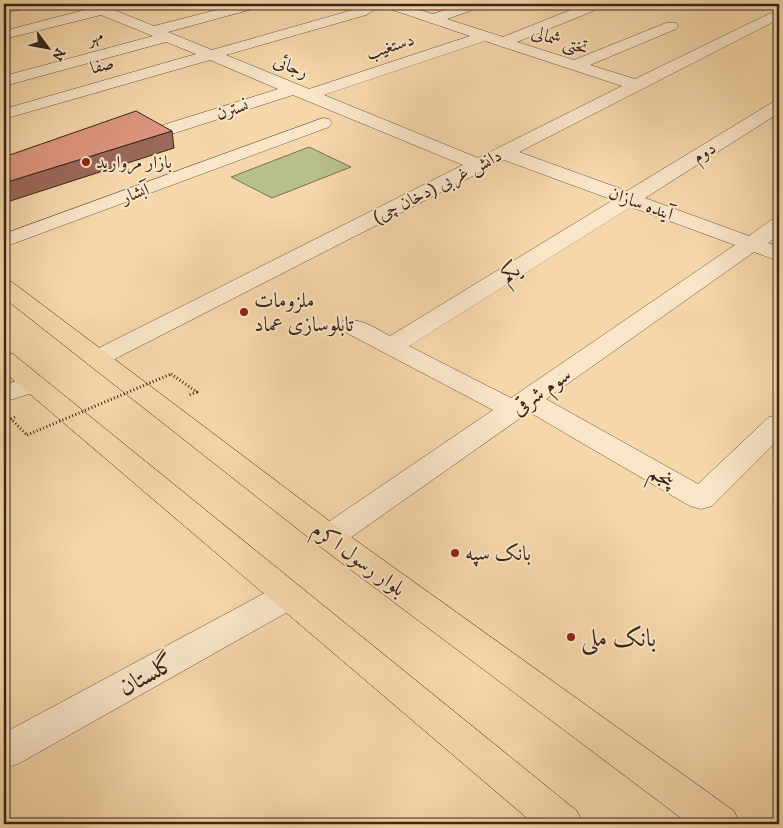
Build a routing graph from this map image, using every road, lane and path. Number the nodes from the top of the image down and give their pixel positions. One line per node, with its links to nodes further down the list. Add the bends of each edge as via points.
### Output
1 (27, 4): 10 (street)
2 (255, 4): 16 (street, مهر)
3 (375, 4): 20 (street, صفا, via 361,12)
4 (386, 4): 12 (street, تختی شمالی)
5 (476, 4): 12 (street)
6 (765, 4): 8 (street)
7 (95, 6): 16 (street, رجائی); 17 (street)
8 (779, 7)
9 (588, 8): 19 (street)
10 (4, 9)
11 (779, 13): 14 (street, دانش غربی (دخان چی))
12 (434, 19): 18 (street, تختی شمالی)
13 (671, 26): 21 (street)
14 (752, 26): 15 (street); 23 (street, دانش غربی (دخان چی))
15 (779, 33)
16 (161, 34): 20 (street, رجائی); 22 (street, مهر)
17 (4, 36)
18 (485, 36): 19 (street, تختی شمالی); 24 (street, دستغیب)
19 (503, 42): 21 (street, تختی شمالی)
20 (211, 55): 24 (street, رجائی); 26 (street, صفا)
21 (575, 65): 23 (street, تختی شمالی)
22 (4, 81)
23 (636, 86): 29 (street, دانش غربی (دخان چی))
24 (301, 92): 28 (street, نسترن); 30 (street, رجائی)
25 (779, 106): 31 (street, دوم)
26 (4, 114)
27 (323, 123): 33 (street, آبشار)
28 (169, 129)
29 (503, 153): 30 (street, دانش غربی (دخان چی)); 31 (street, آینده سازان)
30 (479, 165): 40 (street, دانش غربی (دخان چی))
31 (628, 198): 34 (street, آینده سازان); 38 (street, یکم)
32 (779, 225): 34 (street, سوم شرقی)
33 (4, 241)
34 (754, 244): 35 (street, آینده سازان); 43 (street, سوم شرقی)
35 (779, 254)
36 (4, 287): 40 (main road, بلوار رسول اکرم)
37 (352, 326): 38 (street)
38 (391, 346): 43 (street)
39 (4, 359): 42 (main road)
40 (96, 359): 45 (main road, بلوار رسول اکرم)
41 (197, 392): 42 (path, bridge, via 171,374 27,435)
42 (16, 399): 46 (main road)
43 (521, 405): 44 (street, پنجم, via 701,499); 45 (street, سوم شرقی)
44 (779, 423)
45 (329, 537): 49 (main road, بلوار رسول اکرم)
46 (288, 596): 47 (street, گلستان); 48 (main road)
47 (4, 752)
48 (564, 824)
49 (720, 824)

